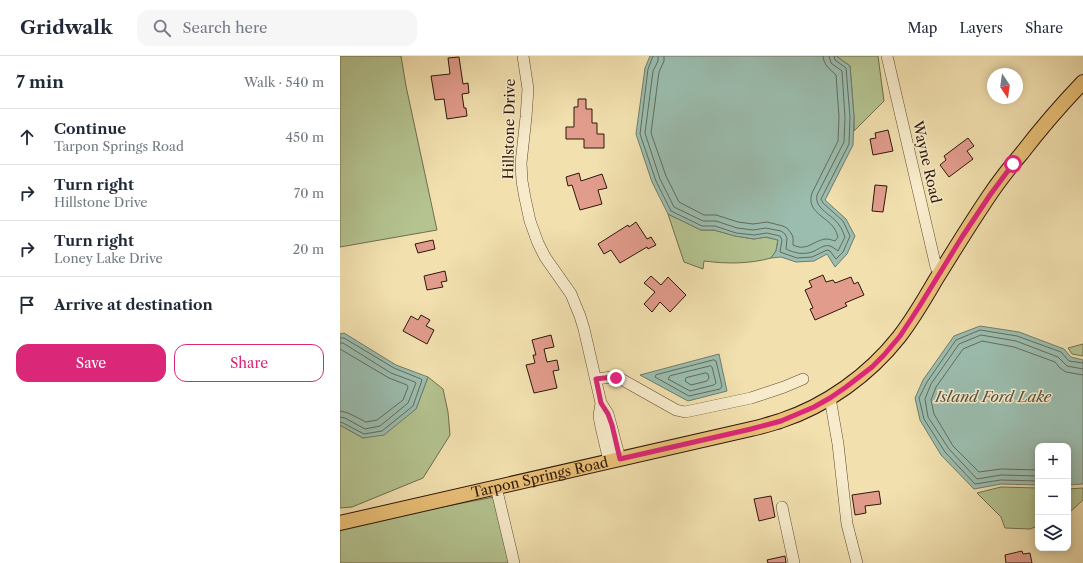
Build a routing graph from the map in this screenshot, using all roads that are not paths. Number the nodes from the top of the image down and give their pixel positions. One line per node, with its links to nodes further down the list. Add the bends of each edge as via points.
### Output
1 (523, 56): 5 (street, Hillstone Drive, via 528,89 520,164 530,221 545,257 576,304)
2 (887, 56): 4 (street, Wayne Road, via 936,267)
3 (1083, 82): 4 (main road, Tarpon Springs Road, via 1051,116 990,195)
4 (940, 272): 7 (main road, Tarpon Springs Road, via 900,336 884,355 861,376)
5 (596, 379): 6 (street, via 616,378 681,412 756,396); 8 (street, Hillstone Drive, via 601,403 608,414 606,426)
6 (802, 379)
7 (830, 398): 8 (main road, Tarpon Springs Road, via 781,421); 14 (street, via 847,524)
8 (614, 460): 9 (main road, Tarpon Springs Road)
9 (496, 487): 11 (main road, Tarpon Springs Road); 12 (street)
10 (782, 508): 13 (street)
11 (340, 523)
12 (514, 563)
13 (794, 563)
14 (855, 563)

